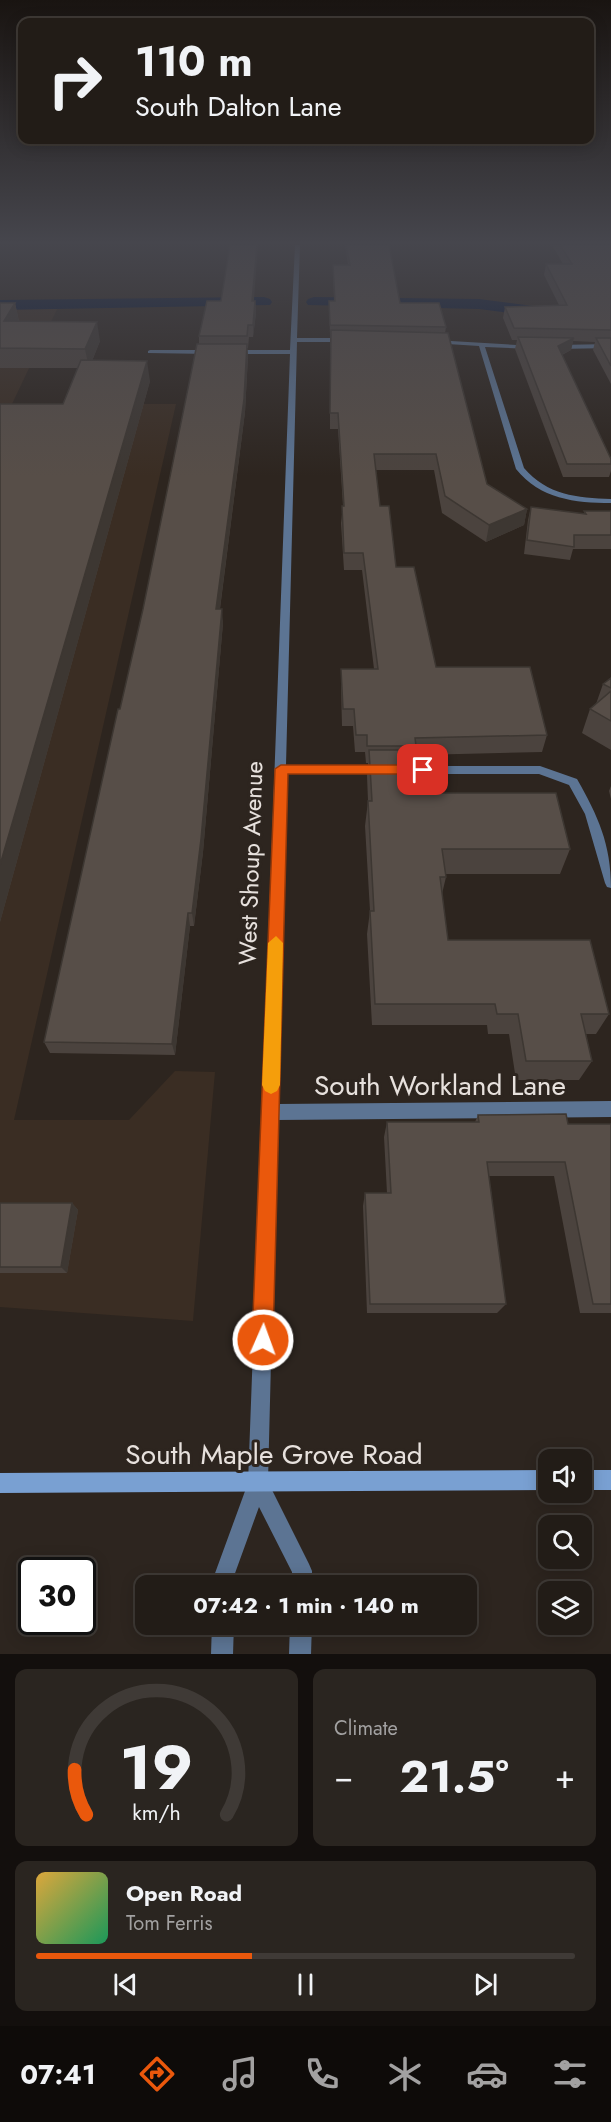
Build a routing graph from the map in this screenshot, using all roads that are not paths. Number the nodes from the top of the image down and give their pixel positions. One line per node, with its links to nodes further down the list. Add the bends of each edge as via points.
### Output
1 (295, 322): 4 (street, West Shoup Avenue)
2 (359, 340): 4 (street)
3 (424, 341): 5 (street)
4 (295, 346): 9 (street); 11 (street, West Shoup Avenue)
5 (482, 346): 6 (street); 10 (street, via 520,469 528,481 568,498)
6 (611, 346)
7 (150, 352): 8 (street)
8 (217, 352)
9 (228, 352)
10 (611, 501)
11 (281, 769): 12 (street, via 540,770 573,782 591,813); 14 (street, West Shoup Avenue)
12 (611, 883)
13 (611, 1109): 14 (street, South Workland Lane)
14 (270, 1112): 19 (street, West Shoup Avenue)
15 (538, 1480): 19 (main road, South Maple Grove Road)
16 (592, 1480): 17 (main road)
17 (611, 1480)
18 (0, 1483): 19 (main road, South Maple Grove Road)
19 (258, 1483): 20 (street, West Shoup Avenue); 21 (street, West Shoup Avenue)
20 (224, 1575)
21 (302, 1575)
22 (223, 1635): 24 (street)
23 (301, 1635): 25 (street)
24 (222, 1654)
25 (300, 1654)

